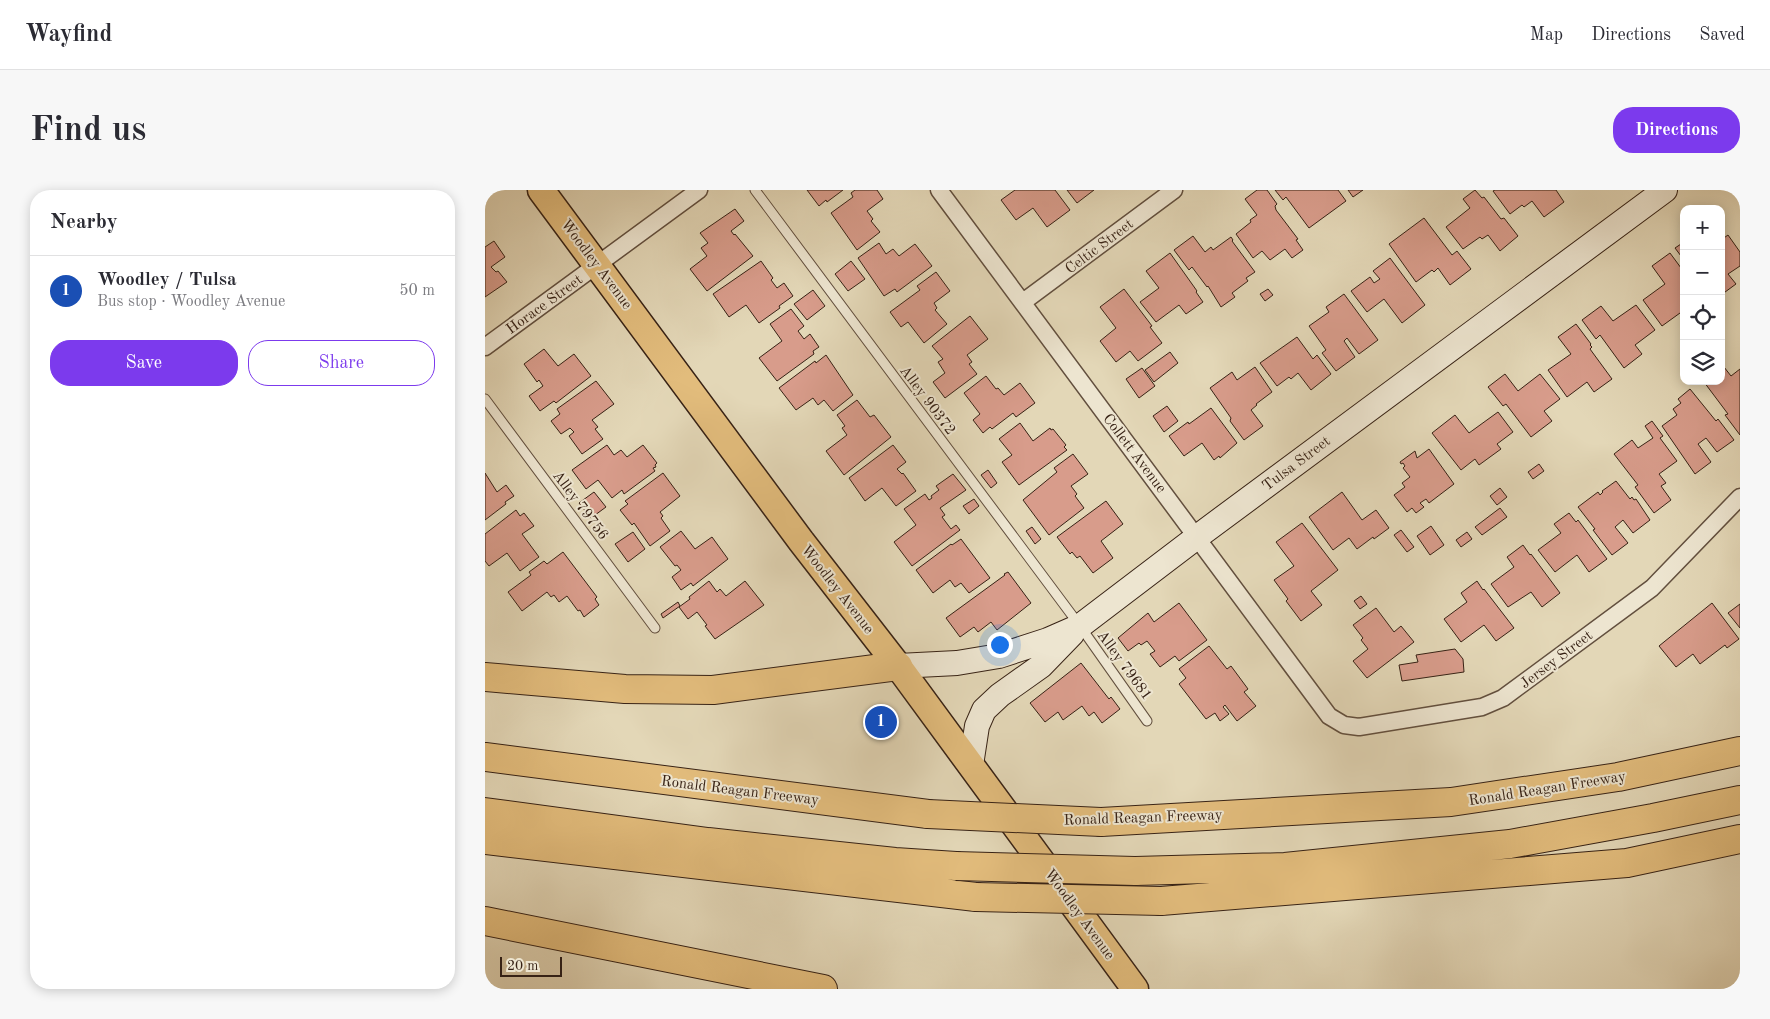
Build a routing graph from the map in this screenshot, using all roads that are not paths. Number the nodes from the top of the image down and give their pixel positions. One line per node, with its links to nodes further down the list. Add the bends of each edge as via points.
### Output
1 (541, 190): 7 (main road, Woodley Avenue)
2 (699, 190): 7 (street, Horace Street)
3 (755, 190): 13 (lane, Alley 90372)
4 (939, 190): 8 (street, Collett Avenue)
5 (1174, 190): 8 (street, Celtic Street)
6 (1665, 190): 12 (street, Tulsa Street)
7 (597, 264): 9 (street, Horace Street); 15 (main road, Woodley Avenue, via 801,542)
8 (1023, 302): 12 (street, Collett Avenue)
9 (485, 347)
10 (485, 400): 14 (lane, Alley 79756)
11 (1740, 497): 17 (street, Jersey Street, via 1652,588 1503,698 1482,707 1359,726 1344,724)
12 (1197, 537): 13 (street, Tulsa Street); 17 (street, Collett Avenue)
13 (1080, 626): 15 (street, Tulsa Street, via 999,656 957,663); 18 (lane, Alley 79681); 21 (street, via 1041,666 999,695 985,710 977,726)
14 (655, 628)
15 (898, 666): 16 (highway, via 713,690 625,689); 21 (main road, Woodley Avenue)
16 (485, 677)
17 (1329, 716)
18 (1147, 720)
19 (1740, 751): 20 (highway, Ronald Reagan Freeway, bridge, via 1618,777 1451,802 1101,822 928,814)
20 (485, 757)
21 (971, 765): 28 (main road, Woodley Avenue)
22 (1740, 800): 23 (highway, bridge, via 1510,844 1285,867 1135,871 895,862 708,842)
23 (485, 812)
24 (1740, 839): 25 (highway, bridge, via 1627,863 1161,901 976,898)
25 (485, 840)
26 (485, 921): 27 (highway)
27 (823, 989)
28 (1135, 989)

